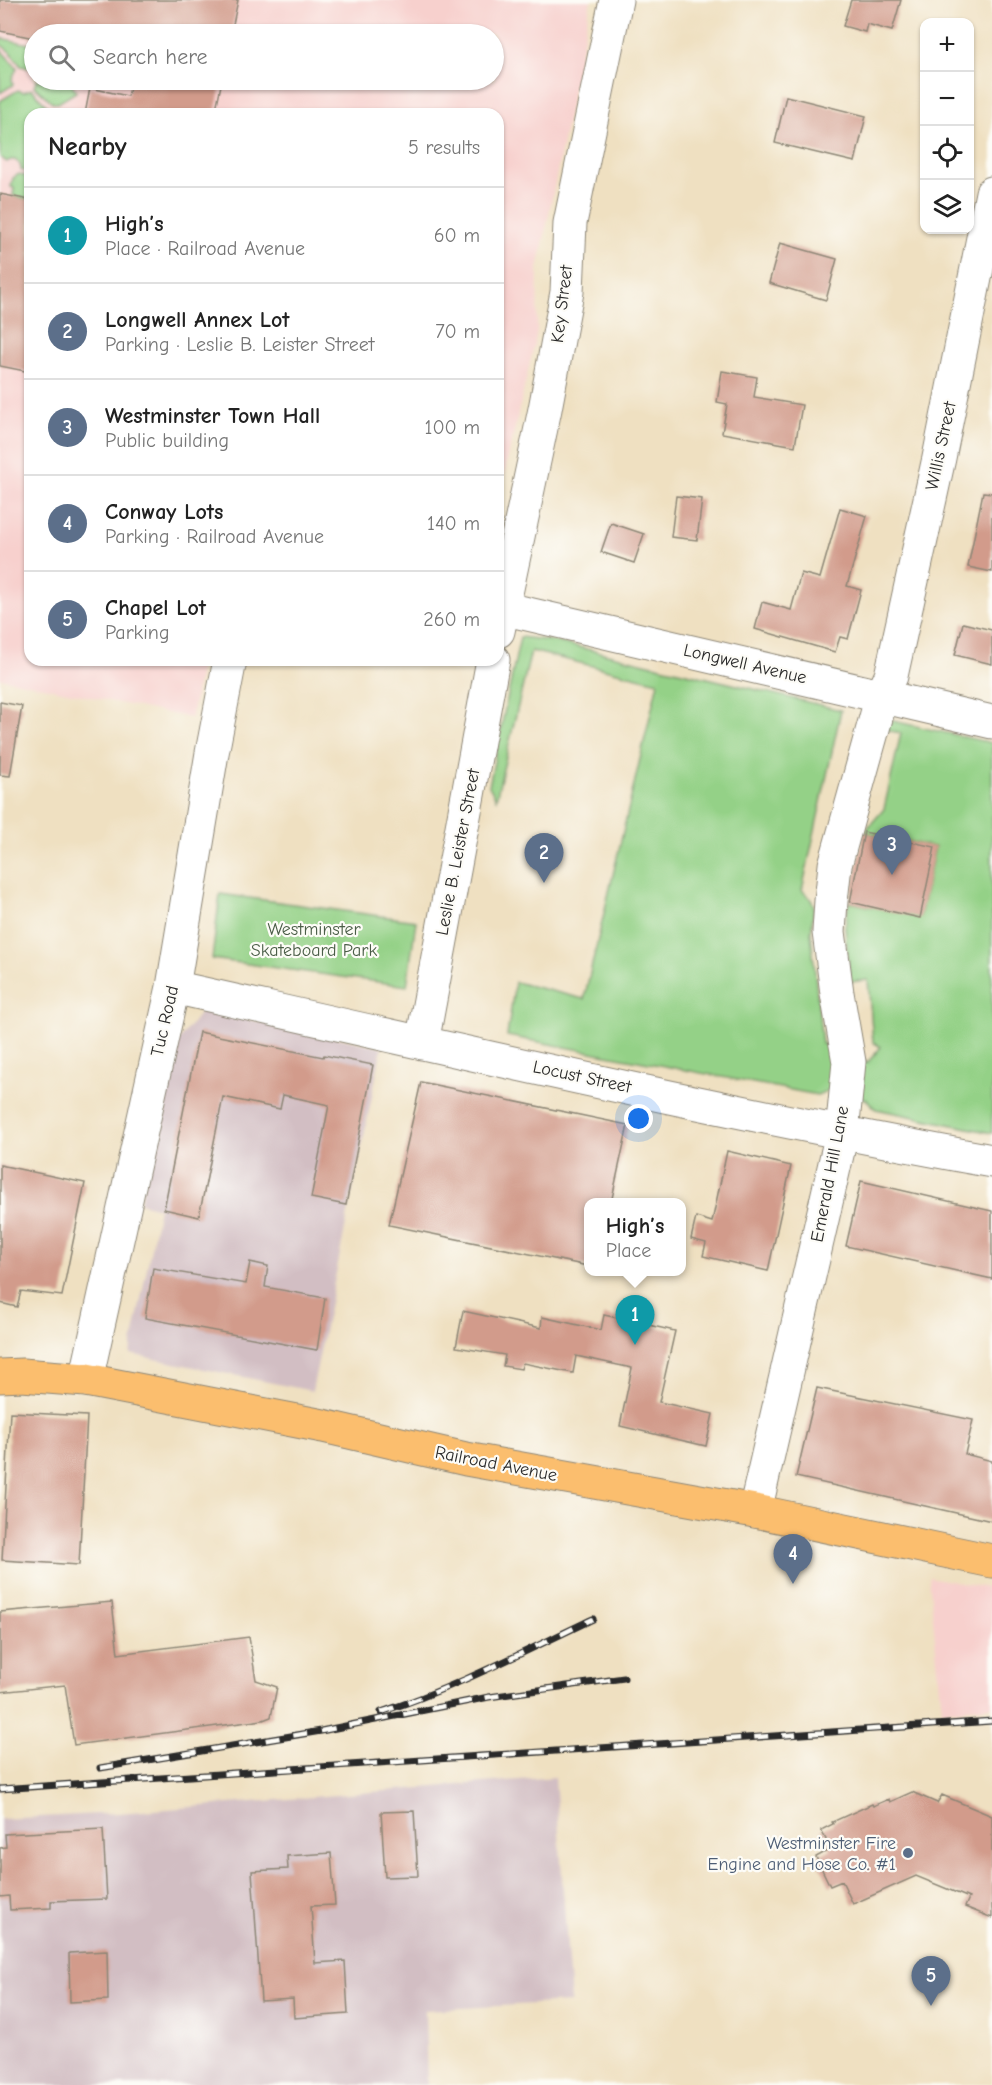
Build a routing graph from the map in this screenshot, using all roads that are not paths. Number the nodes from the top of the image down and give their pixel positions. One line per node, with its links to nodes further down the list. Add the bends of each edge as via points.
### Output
1 (616, 0): 3 (street, Key Street, via 570,223 567,292 545,409)
2 (992, 193): 7 (street, Willis Street, via 939,458 891,676)
3 (504, 593)
4 (504, 616): 7 (street, Longwell Avenue)
5 (229, 666): 9 (street, Tuc Road)
6 (492, 666): 10 (street, Leslie B. Leister Street)
7 (882, 696): 8 (street, Longwell Avenue); 11 (street, Emerald Hill Lane, via 835,865 831,901 829,932 849,1062)
8 (992, 722)
9 (173, 987): 10 (street, Locust Street); 14 (street, Tuc Road)
10 (422, 1043): 11 (street, Locust Street)
11 (842, 1133): 12 (street, Locust Street); 15 (street, Emerald Hill Lane)
12 (992, 1161)
13 (0, 1376): 14 (highway, Railroad Avenue)
14 (86, 1380): 15 (highway, Railroad Avenue, via 323,1426 466,1459)
15 (755, 1511): 16 (highway, Railroad Avenue)
16 (992, 1561)

